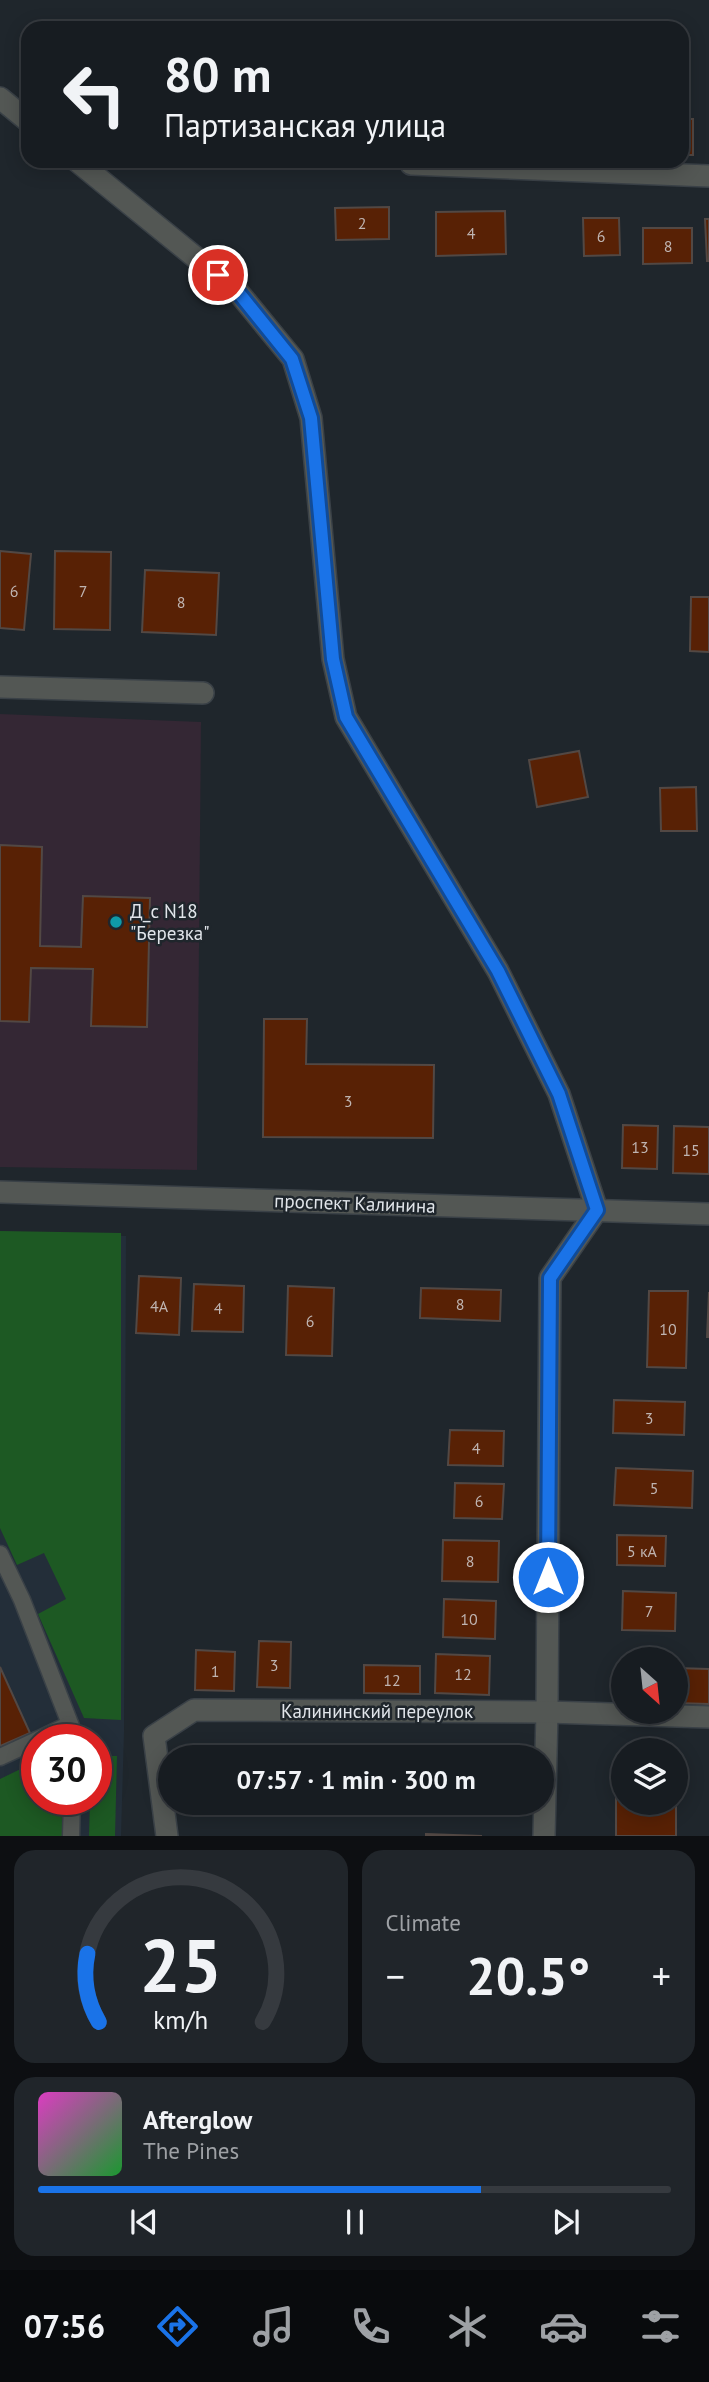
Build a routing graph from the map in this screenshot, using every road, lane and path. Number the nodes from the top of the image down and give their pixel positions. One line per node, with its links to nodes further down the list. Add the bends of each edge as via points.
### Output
1 (0, 98): 2 (street)
2 (21, 115)
3 (86, 168): 9 (street, via 238,292 292,359 311,418 333,659 346,717 498,971 559,1094)
4 (510, 168): 5 (street)
5 (709, 176)
6 (0, 687): 7 (street)
7 (203, 693)
8 (0, 1192): 9 (street, проспект Калинина)
9 (597, 1210): 10 (street, проспект Калинина); 12 (street, via 550,1278)
10 (709, 1214)
11 (0, 1553): 14 (lane)
12 (547, 1713): 13 (street, Калининский переулок); 19 (street, Калининский переулок, via 194,1710 154,1736); 20 (street)
13 (709, 1717)
14 (68, 1724)
15 (21, 1747): 16 (lane)
16 (0, 1757)
17 (72, 1815): 18 (lane)
18 (71, 1836)
19 (167, 1836)
20 (544, 1836)

